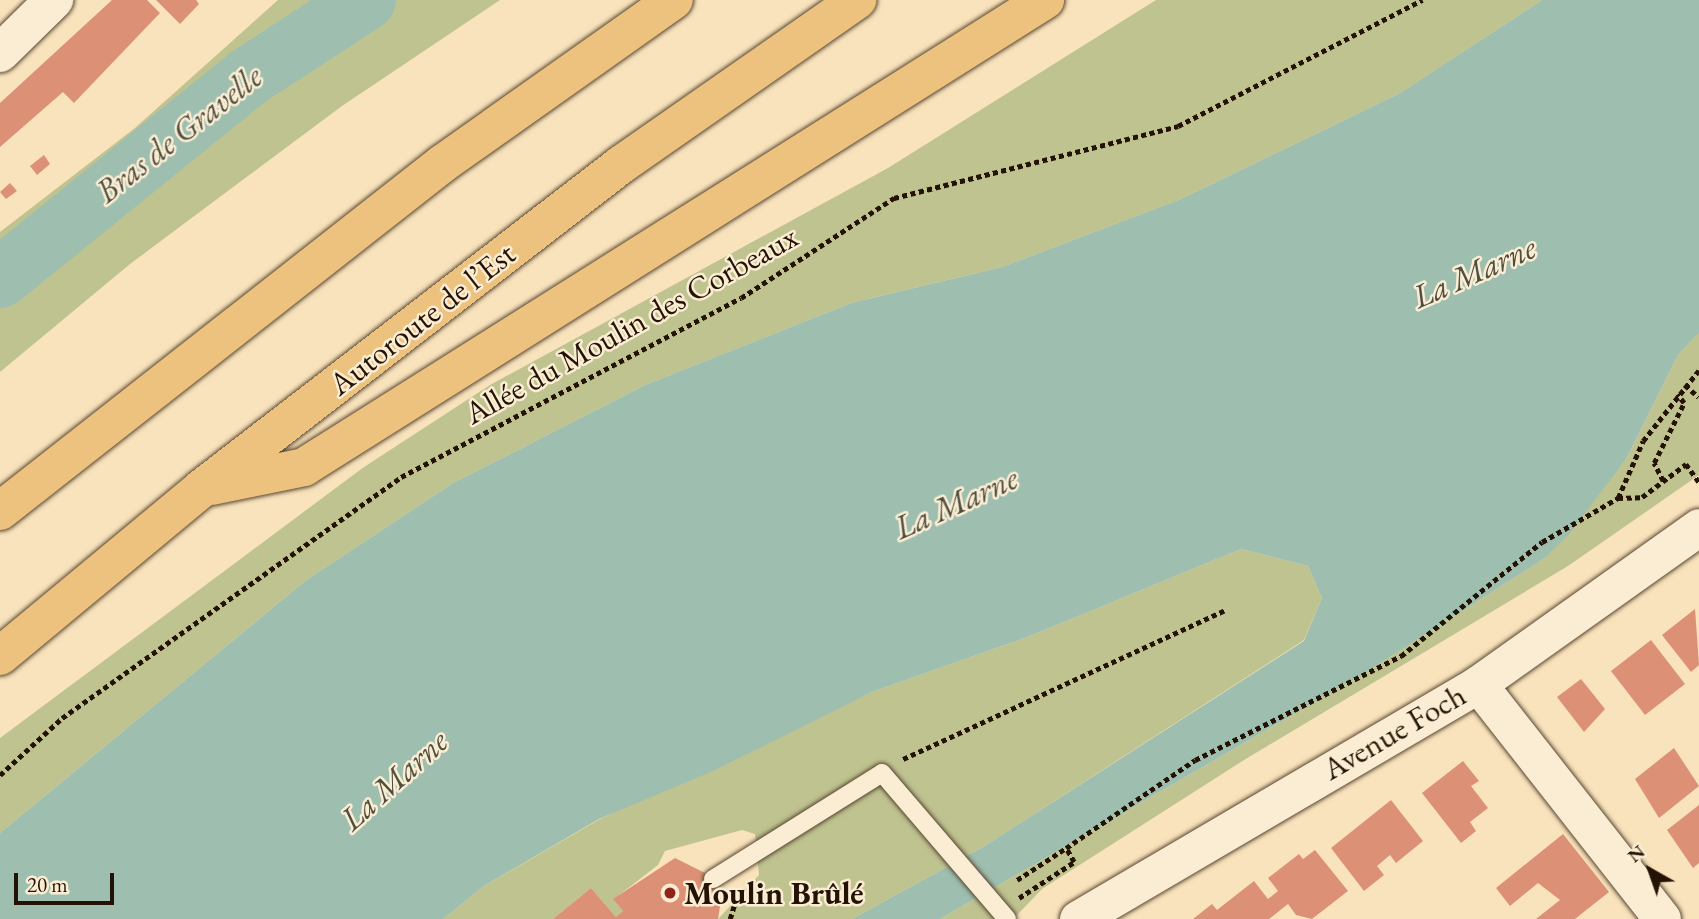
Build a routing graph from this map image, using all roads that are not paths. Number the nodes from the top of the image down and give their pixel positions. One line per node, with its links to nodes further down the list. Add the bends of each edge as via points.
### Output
1 (54, 0): 5 (street)
2 (674, 0): 7 (highway, via 420,180)
3 (857, 0): 6 (highway, Autoroute de l’Est, via 622,164)
4 (1045, 0): 6 (highway, via 304,467)
5 (0, 53)
6 (202, 488): 9 (highway, Autoroute de l’Est)
7 (0, 511)
8 (1699, 527): 10 (street, Avenue Foch)
9 (0, 656)
10 (1478, 684): 13 (street, Avenue Foch); 14 (street)
11 (713, 879): 12 (lane, via 882,773)
12 (1004, 915)
13 (1078, 919)
14 (1662, 919)

